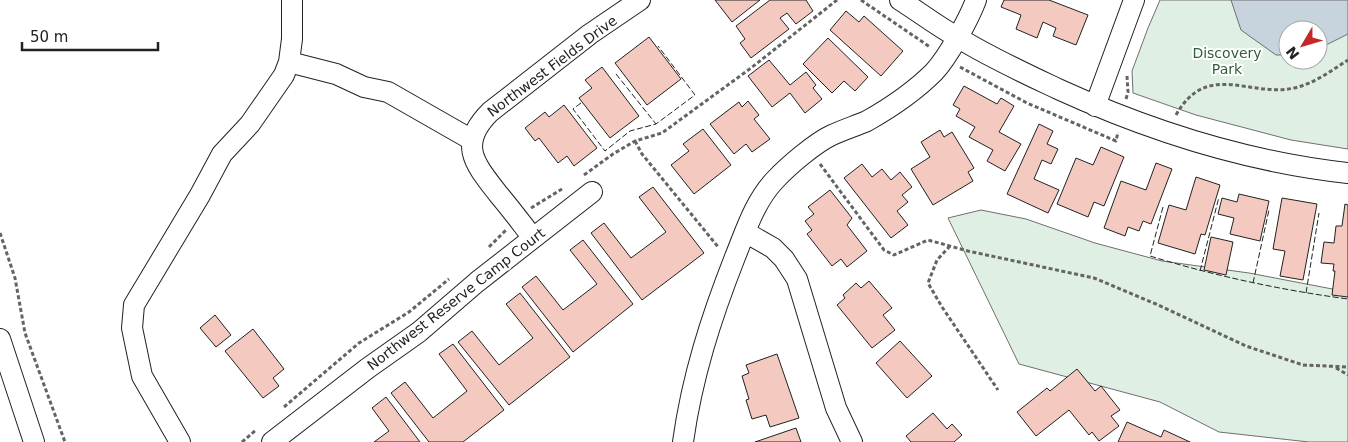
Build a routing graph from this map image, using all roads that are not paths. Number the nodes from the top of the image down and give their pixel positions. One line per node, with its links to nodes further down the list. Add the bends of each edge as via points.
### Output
1 (292, 0): 7 (street)
2 (640, 0): 9 (street, Northwest Fields Drive, via 590,34 490,112 477,124)
3 (900, 0): 6 (street)
4 (976, 0): 6 (street)
5 (1134, 0): 8 (street)
6 (957, 38): 8 (street); 12 (street, via 934,71 903,98 866,121 830,136 776,179 760,198)
7 (289, 62): 9 (street, via 388,92); 16 (street, via 284,75 250,124 222,154 134,305 132,328 142,376)
8 (1096, 106): 10 (street, via 1166,133 1257,158)
9 (472, 140): 13 (street, via 473,156 479,170)
10 (1348, 173)
11 (592, 192): 13 (street, Northwest Reserve Camp Court)
12 (745, 232): 18 (street, via 708,330 689,401); 19 (street, via 773,248 797,279 836,408)
13 (533, 238): 17 (street, Northwest Reserve Camp Court, via 419,332)
14 (0, 339): 15 (street)
15 (34, 442)
16 (180, 442)
17 (272, 442)
18 (683, 442)
19 (852, 442)

